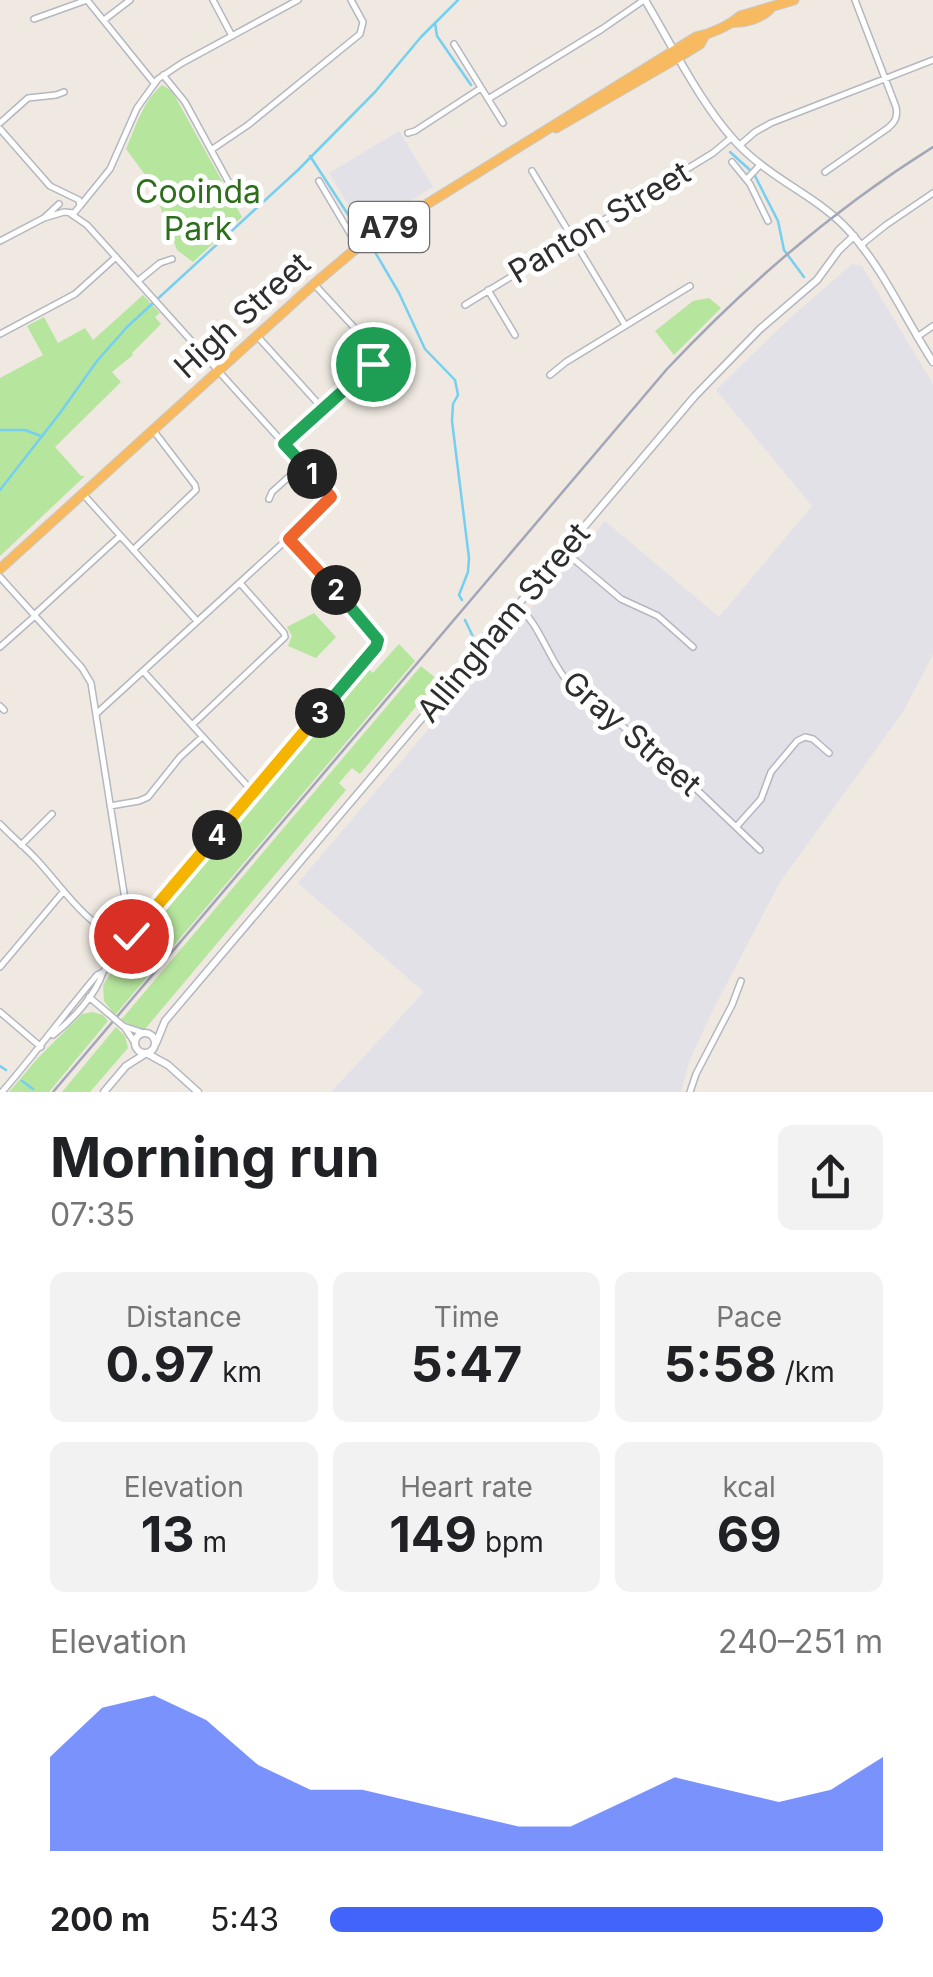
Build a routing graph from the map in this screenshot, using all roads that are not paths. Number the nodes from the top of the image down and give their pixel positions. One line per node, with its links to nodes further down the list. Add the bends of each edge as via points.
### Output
1 (87, 0): 9 (street); 10 (street)
2 (130, 0): 10 (street)
3 (213, 0): 11 (street)
4 (351, 0): 28 (street, via 363,22 360,34)
5 (644, 0): 13 (street); 20 (street)
6 (794, 0): 13 (highway, High Street / A79, via 740,16)
7 (855, 0): 16 (street)
8 (296, 1): 11 (street)
9 (34, 19)
10 (104, 20): 17 (street)
11 (232, 36): 15 (street)
12 (454, 44): 18 (street)
13 (677, 54): 25 (street); 50 (highway, High Street / A79)
14 (933, 60): 16 (street)
15 (162, 75): 17 (street); 28 (street)
16 (885, 78): 27 (street, via 763,127); 32 (street, via 896,119)
17 (154, 83): 36 (street)
18 (481, 88): 20 (street); 23 (street)
19 (64, 92): 22 (street, via 28,98)
20 (488, 99): 21 (street)
21 (503, 123)
22 (0, 126): 24 (street)
23 (408, 133)
24 (7, 137): 26 (street); 35 (street)
25 (732, 138): 27 (street); 47 (street, Panton Street)
26 (0, 142)
27 (739, 146): 30 (street)
28 (211, 150): 38 (street)
29 (732, 162): 33 (street)
30 (760, 165): 33 (street); 46 (street, via 820,204)
31 (532, 171): 47 (street)
32 (825, 172)
33 (747, 179): 44 (street)
34 (319, 181): 50 (street)
35 (50, 186): 39 (street); 40 (street)
36 (93, 190): 39 (street); 41 (street)
37 (933, 193): 49 (street)
38 (235, 194)
39 (71, 195): 40 (street); 41 (street)
40 (60, 202): 42 (street); 43 (street)
41 (79, 207): 42 (street); 45 (street)
42 (67, 213): 43 (street); 45 (street)
43 (44, 218): 48 (street)
44 (768, 221)
45 (87, 225): 51 (street)
46 (854, 236): 49 (street); 76 (street, Allingham Street, via 817,280 715,374)
47 (572, 239): 56 (street, Panton Street); 58 (street)
48 (0, 241)
49 (862, 245): 63 (street)
50 (358, 247): 54 (highway, High Street / A79)
51 (116, 257): 53 (street); 60 (street, via 75,294)
52 (172, 258): 53 (street)
53 (138, 281): 65 (street)
54 (314, 284): 61 (highway, High Street / A79); 67 (street, via 378,357)
55 (690, 286): 58 (street)
56 (488, 290): 57 (street, Panton Street); 62 (street)
57 (465, 305)
58 (626, 325): 66 (street)
59 (933, 326): 63 (street)
60 (0, 334)
61 (257, 336): 65 (highway, High Street / A79); 67 (street)
62 (514, 336)
63 (918, 337): 64 (street)
64 (933, 362)
65 (219, 371): 68 (highway, High Street / A79); 69 (street)
66 (550, 375)
67 (323, 409): 69 (street)
68 (153, 430): 71 (highway, High Street / A79); 75 (street, via 196,490)
69 (284, 444): 70 (street)
70 (303, 464): 72 (street); 74 (street, via 331,497)
71 (83, 494): 73 (street); 77 (highway, High Street / A79)
72 (269, 499)
73 (120, 536): 75 (street); 81 (street)
74 (289, 539): 79 (street); 90 (street, via 378,640)
75 (133, 550): 82 (street)
76 (564, 551): 80 (street, Allingham Street); 83 (street)
77 (0, 569)
78 (0, 577): 81 (street)
79 (240, 583): 82 (street); 87 (street, via 285,638)
80 (517, 605): 94 (street, Gray Street, via 564,677); 104 (street, Allingham Street)
81 (34, 615): 84 (street); 86 (street, via 89,677)
82 (197, 621): 85 (street)
83 (693, 646)
84 (0, 647)
85 (143, 671): 86 (street); 87 (street)
86 (96, 714): 91 (street)
87 (192, 725): 88 (street)
88 (202, 737): 90 (street); 91 (street, via 148,797)
89 (829, 753): 94 (street, via 809,738 797,741)
90 (253, 792): 99 (street)
91 (110, 806): 98 (street)
92 (52, 814): 95 (street)
93 (0, 825): 95 (street)
94 (737, 826): 96 (street, Gray Street)
95 (21, 844): 97 (street)
96 (760, 850)
97 (63, 892): 98 (street, via 109,932); 100 (street)
98 (124, 936): 99 (street)
99 (122, 946): 102 (street)
100 (0, 967)
101 (742, 981): 116 (street)
102 (86, 994): 105 (street, bridge); 109 (street)
103 (0, 1012): 109 (street)
104 (165, 1020): 106 (street, Allingham Street); 107 (street, Allingham Street)
105 (123, 1026): 106 (street); 108 (street)
106 (145, 1033): 107 (street); 108 (street)
107 (156, 1043): 110 (street); 111 (street)
108 (135, 1044): 110 (street); 112 (street)
109 (41, 1047): 113 (street)
110 (146, 1054): 111 (street); 112 (street)
111 (168, 1065): 115 (street)
112 (126, 1066): 114 (street)
113 (2, 1092)
114 (104, 1092)
115 (198, 1092)
116 (690, 1092)

